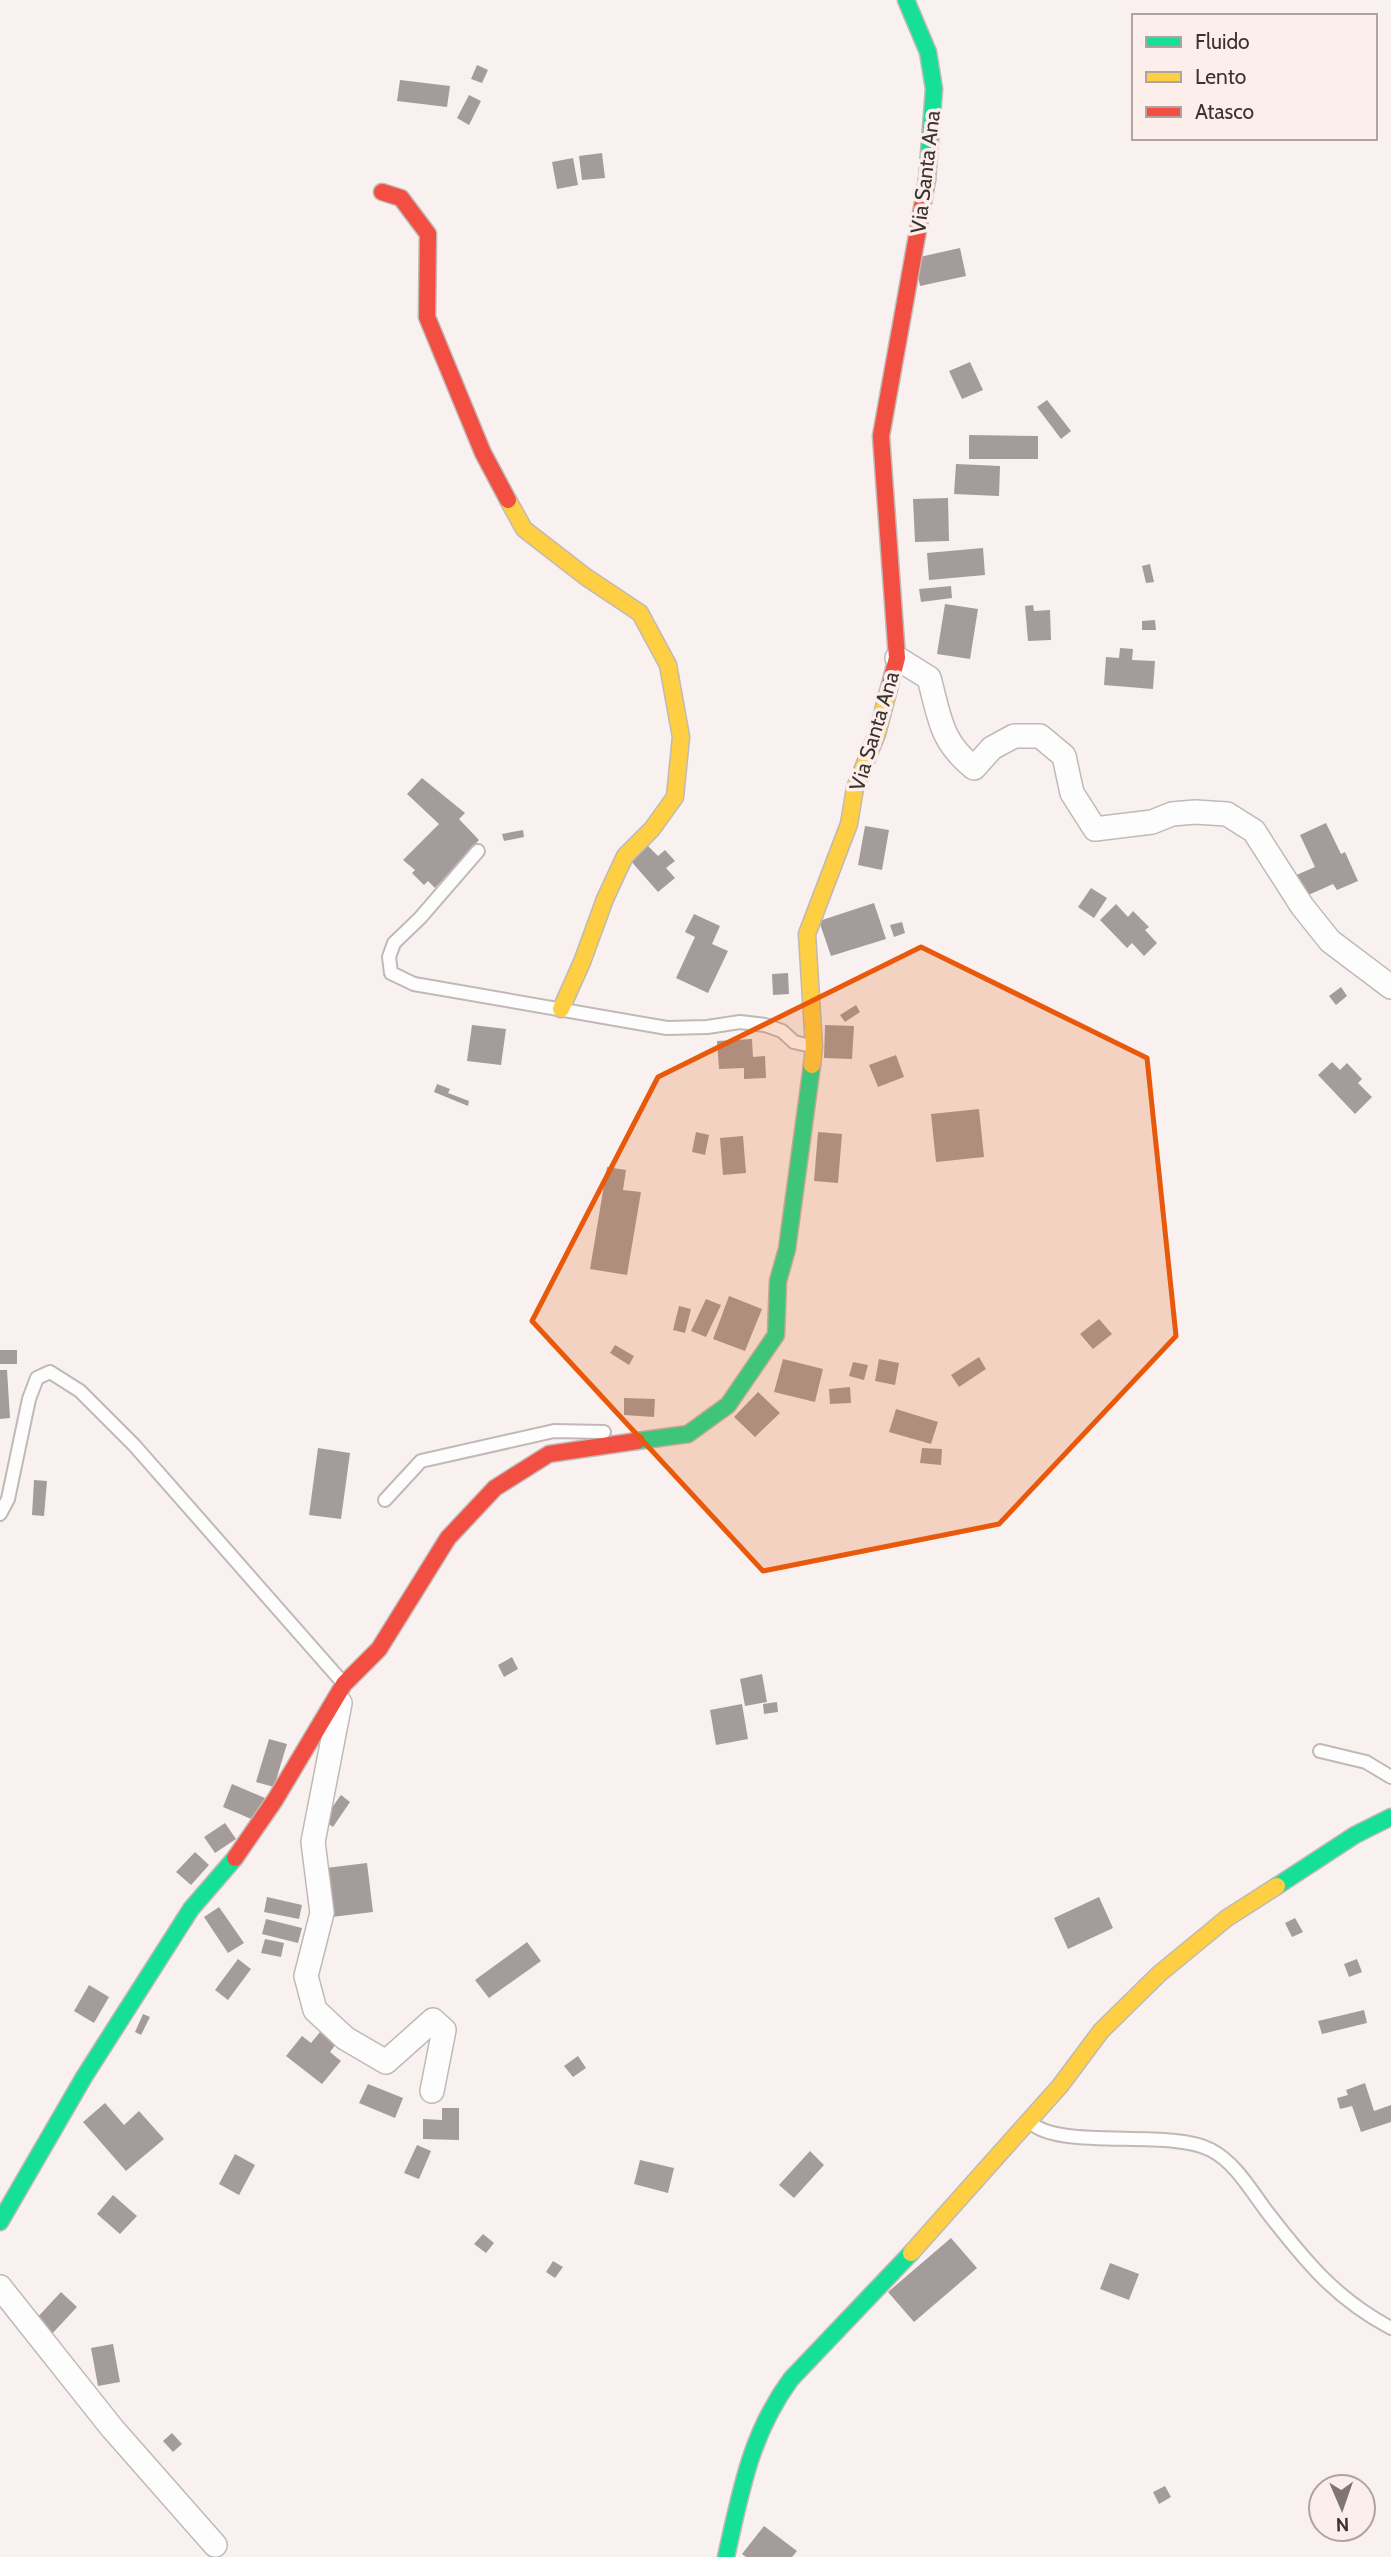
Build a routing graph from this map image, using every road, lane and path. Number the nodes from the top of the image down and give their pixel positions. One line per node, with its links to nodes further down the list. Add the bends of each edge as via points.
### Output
1 (906, 0): 3 (street, Via Santa Ana, via 929,52 934,89 930,166 881,436)
2 (382, 192): 6 (street, via 401,198 428,234 427,317 483,453 524,530 640,613 668,665 681,737 675,797 653,829 625,856)
3 (897, 657): 5 (street, via 929,678 947,740 974,768 992,748 1014,736 1040,736 1064,756 1072,793 1095,829 1195,812 1227,814 1254,831 1301,906 1330,941); 7 (street, Via Santa Ana, via 877,733 855,788 849,824 807,934)
4 (478, 851): 6 (lane, via 394,943 389,957 391,973 414,984)
5 (1391, 987)
6 (561, 1009): 7 (lane, via 667,1028 740,1022 765,1025 794,1042)
7 (814, 1047): 8 (street, Via Santa Ana, via 787,1249 778,1282 776,1335 728,1405)
8 (688, 1434): 9 (lane, via 554,1431 421,1461); 11 (street, via 549,1454 495,1488 449,1538 379,1649)
9 (385, 1500)
10 (0, 1514): 11 (lane, via 8,1500 29,1399 37,1378 50,1372 80,1391 134,1445)
11 (344, 1684): 15 (street, via 313,1842 322,1913 306,1976 315,2010 345,2038 387,2062 433,2020 444,2030); 17 (street, via 275,1800 238,1854 191,1909 83,2077)
12 (1320, 1751): 13 (lane, via 1366,1762)
13 (1391, 1777)
14 (1391, 1816): 16 (street, via 1261,1895 1185,1951 1116,2014)
15 (432, 2091)
16 (1030, 2121): 19 (lane, via 1048,2132 1176,2140 1212,2150 1231,2164 1324,2281); 21 (street, via 777,2398 748,2461)
17 (0, 2222)
18 (0, 2287): 20 (street, via 112,2428)
19 (1391, 2328)
20 (215, 2545)
21 (726, 2557)

